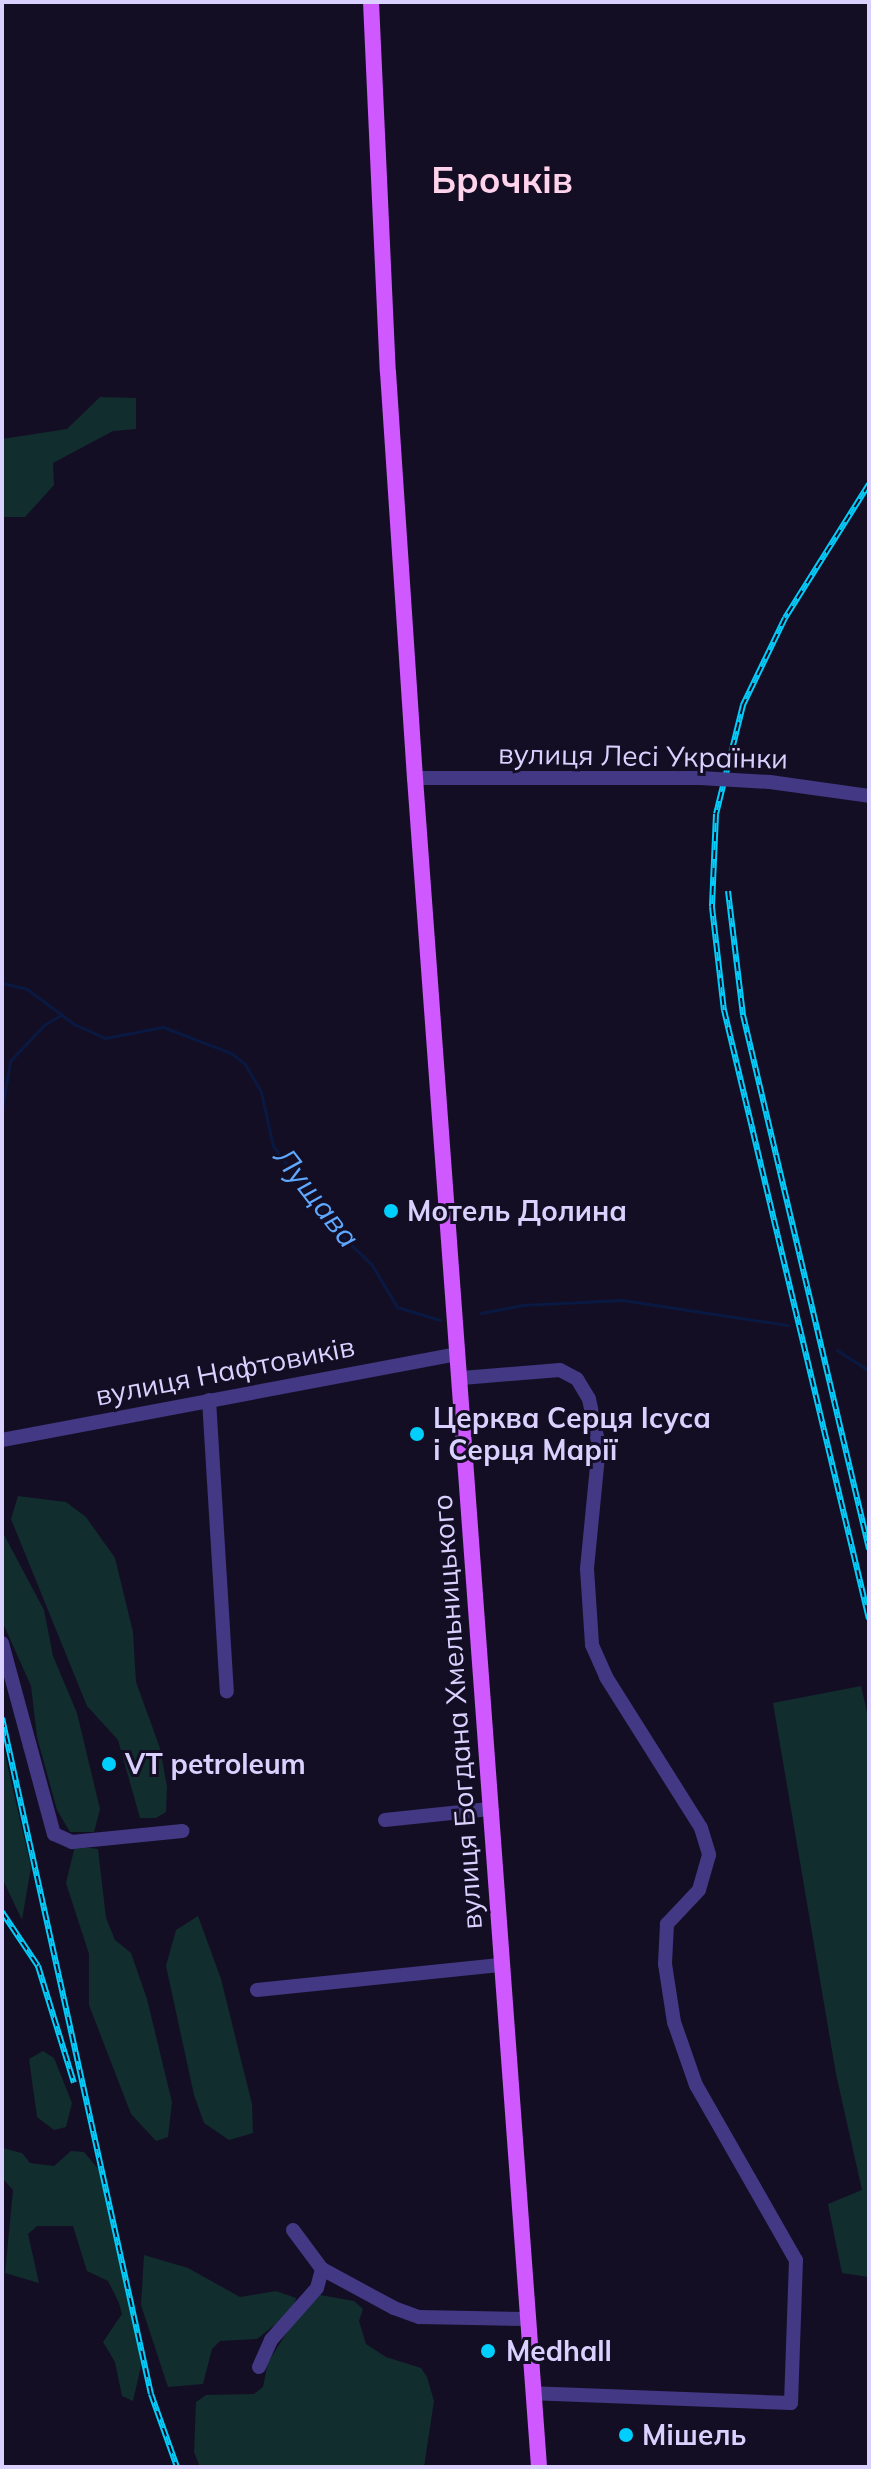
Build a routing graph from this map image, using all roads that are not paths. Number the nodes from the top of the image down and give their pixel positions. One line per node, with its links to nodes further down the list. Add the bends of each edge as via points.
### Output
1 (371, 2): 2 (main road, вулиця Богдана Хмельницького)
2 (415, 778): 3 (street, вулиця Лесі Українки, bridge, via 700,778); 4 (main road, вулиця Богдана Хмельницького)
3 (869, 796)
4 (458, 1354): 5 (main road, вулиця Богдана Хмельницького); 6 (street, вулиця Нафтовиків)
5 (462, 1378): 10 (main road, вулиця Богдана Хмельницького); 19 (street, via 560,1370 577,1379 589,1399 599,1446 587,1569 592,1645 606,1677 701,1828 709,1855 699,1890 667,1924 670,1993 696,2085 796,2260 791,2403)
6 (209, 1400): 7 (street, вулиця Нафтовиків); 9 (street)
7 (2, 1440)
8 (2, 1643): 12 (street, via 54,1834 72,1842)
9 (227, 1691)
10 (489, 1809): 11 (street); 13 (main road, вулиця Богдана Хмельницького)
11 (385, 1820)
12 (182, 1831)
13 (500, 1965): 14 (street); 17 (main road, вулиця Богдана Хмельницького)
14 (257, 1990)
15 (293, 2230): 16 (street)
16 (322, 2269): 17 (street, via 419,2317); 18 (street, via 317,2288 271,2340)
17 (528, 2319): 19 (main road, вулиця Богдана Хмельницького)
18 (259, 2367)
19 (534, 2393): 20 (main road, вулиця Богдана Хмельницького)
20 (539, 2467)

